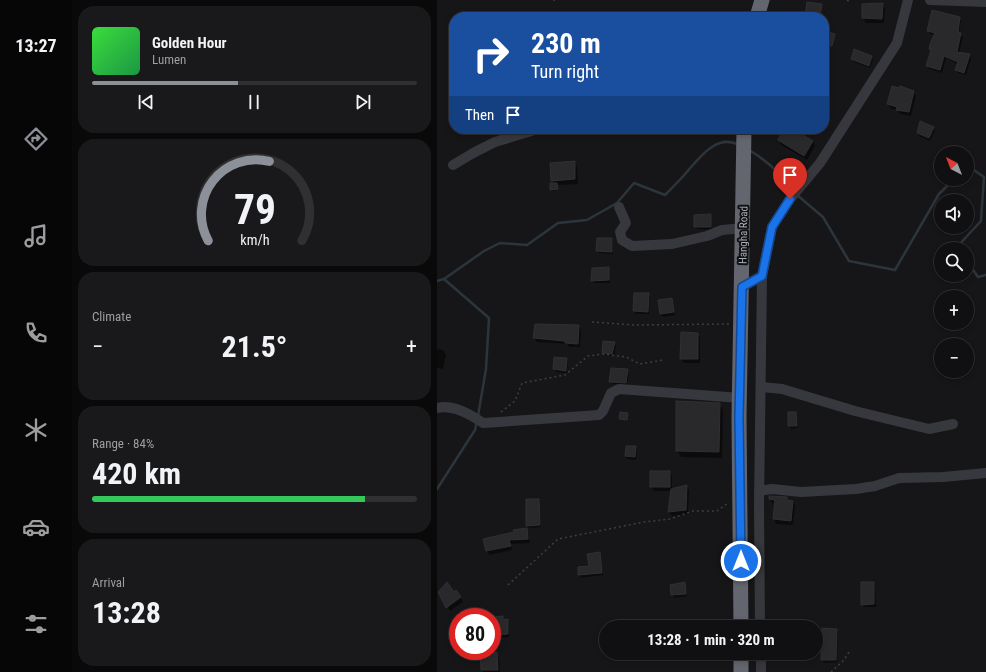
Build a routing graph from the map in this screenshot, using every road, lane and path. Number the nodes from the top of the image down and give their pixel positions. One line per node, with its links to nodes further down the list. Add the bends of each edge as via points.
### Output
1 (762, 0): 7 (highway)
2 (847, 0): 6 (path)
3 (908, 0): 13 (street, via 897,43 820,163 790,199 772,227)
4 (930, 0): 5 (street)
5 (986, 2)
6 (851, 3)
7 (758, 12)
8 (521, 134): 10 (street, via 495,142)
9 (744, 134): 12 (highway, Hangha Road)
10 (453, 165)
11 (619, 207): 12 (street, via 626,223 620,232 622,240 632,246 672,244 722,230)
12 (743, 228): 14 (highway, Hangha Road)
13 (762, 276): 14 (street); 18 (street)
14 (742, 287): 16 (highway, Hangha Road)
15 (592, 322): 16 (path, via 635,325)
16 (742, 324): 19 (highway, Hangha Road)
17 (663, 360): 21 (path, via 640,364 626,357 603,354 588,356 565,374 522,383 515,401)
18 (761, 387): 22 (street, via 782,389 855,411 929,429); 24 (street)
19 (741, 398): 20 (street, via 619,389 611,393 599,415 483,424 471,414 446,406); 25 (highway, Hangha Road)
20 (437, 408)
21 (500, 414)
22 (953, 424)
23 (986, 473): 24 (street, via 899,478 855,489)
24 (759, 491): 28 (street)
25 (741, 493): 26 (path, via 717,512 693,512 670,519 558,539); 27 (highway, Hangha Road)
26 (508, 586)
27 (741, 620)
28 (760, 620)
29 (849, 652): 34 (path)
30 (741, 660): 32 (highway)
31 (761, 660): 33 (street)
32 (741, 672)
33 (761, 672)
34 (831, 672)

